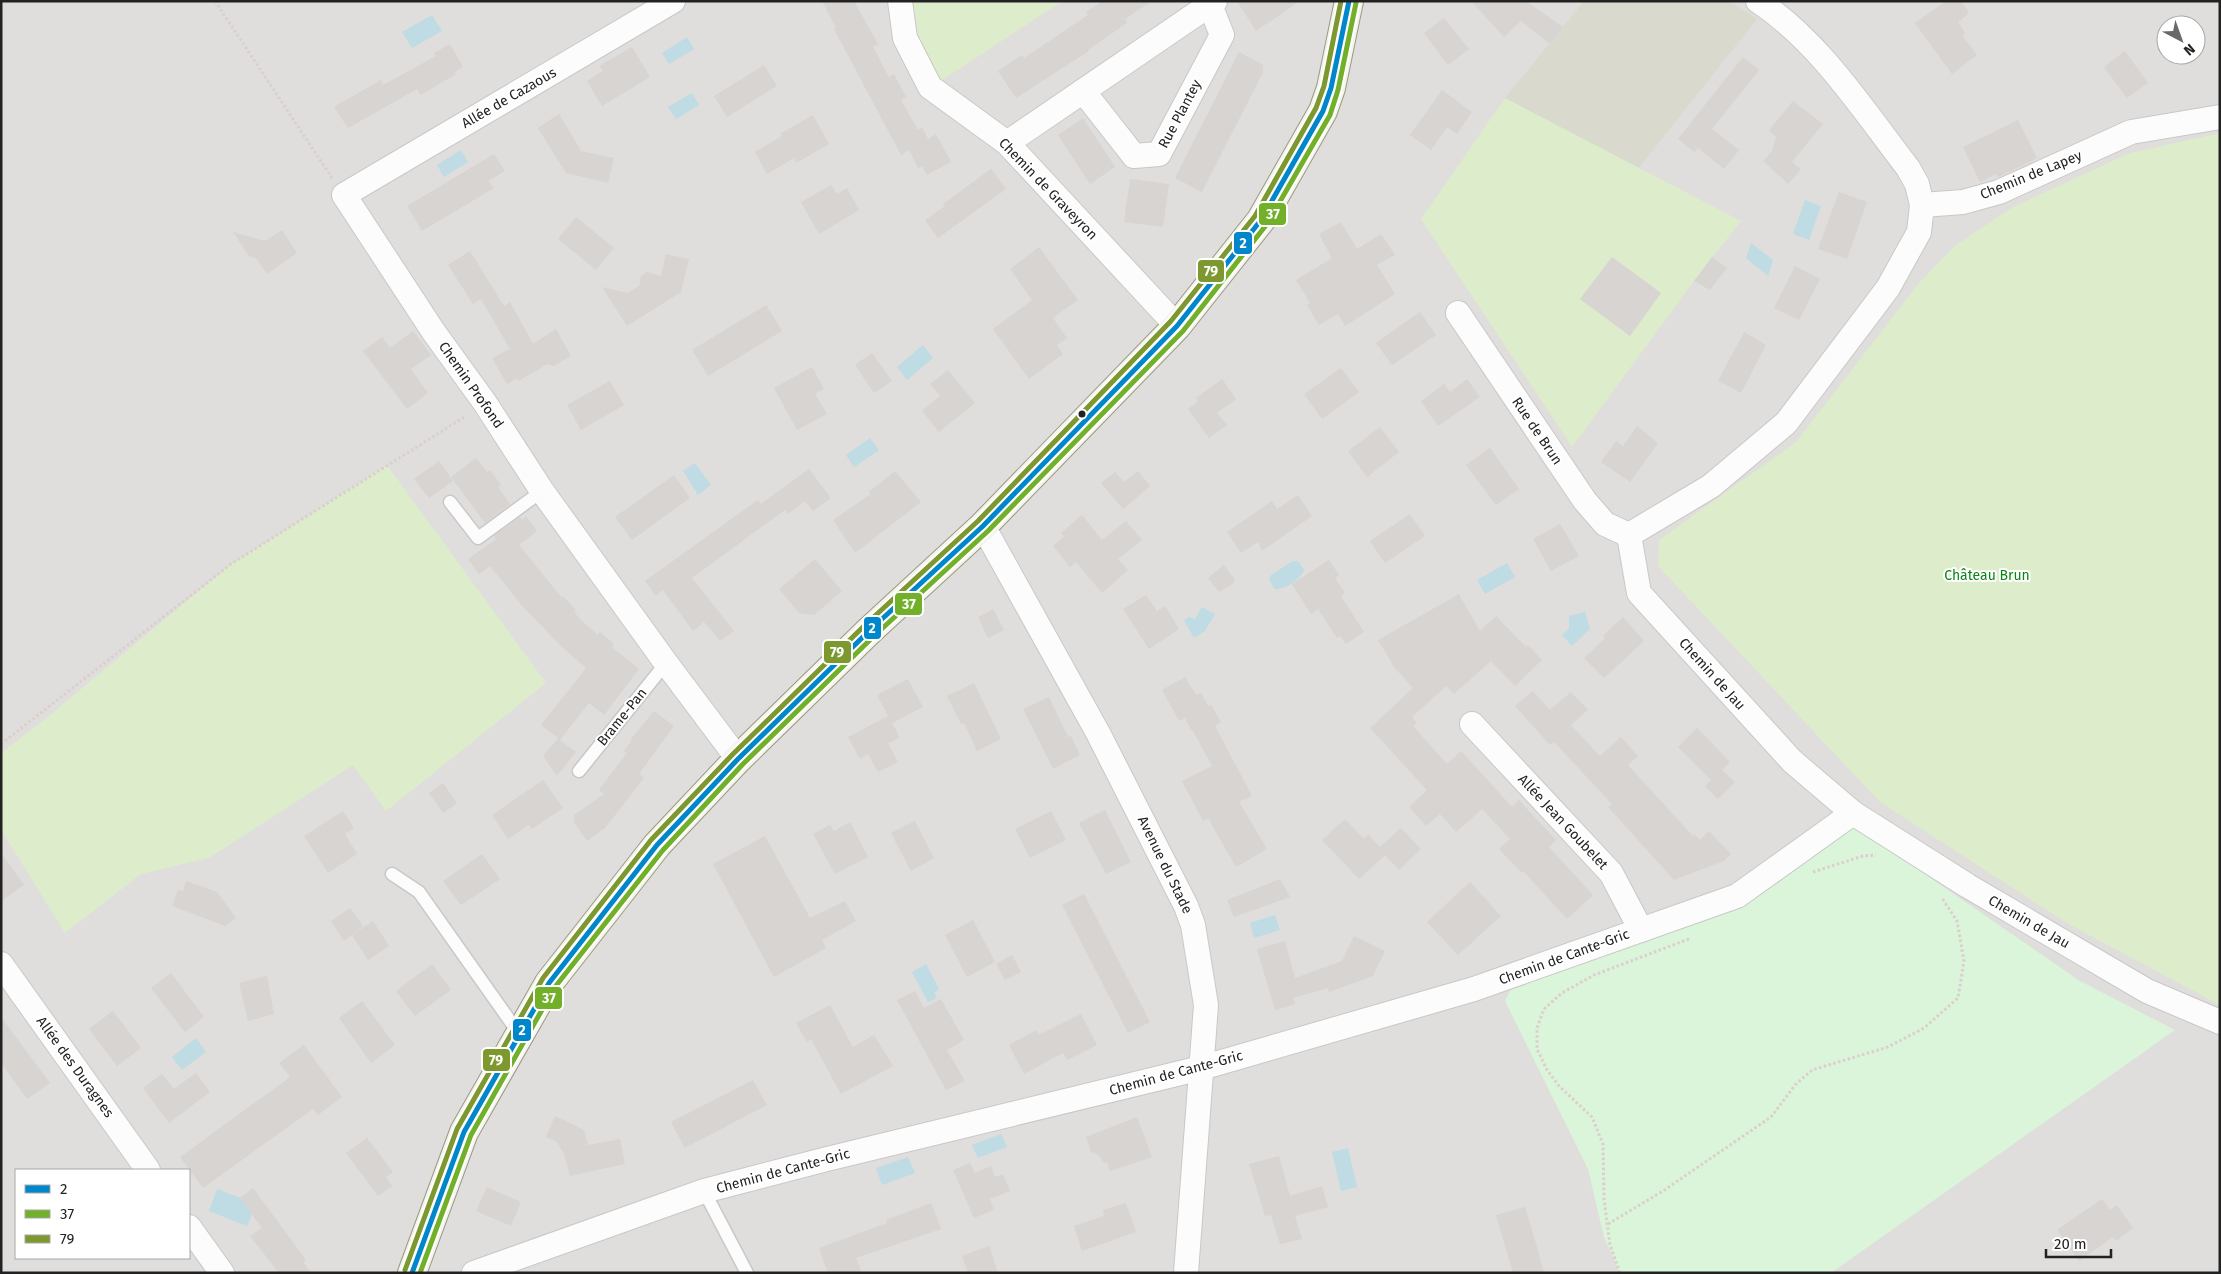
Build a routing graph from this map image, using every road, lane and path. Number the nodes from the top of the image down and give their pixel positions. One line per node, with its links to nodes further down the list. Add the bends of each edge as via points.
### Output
1 (215, 1): 10 (path)
2 (673, 1): 10 (street, Allée de Cazaous)
3 (900, 1): 9 (street, Chemin de Graveyron, via 905,38 930,87)
4 (1349, 1): 13 (main road, via 1323,111 1261,220)
5 (1762, 2): 11 (street, via 1835,73 1908,168)
6 (1212, 3): 7 (street, Rue Plantey); 7 (street, Rue Plantey, via 1222,35 1159,154 1134,156)
7 (1083, 91): 9 (street, Rue Plantey)
8 (2220, 117): 11 (street, Chemin de Lapey, via 2131,132 1998,192 1963,202)
9 (1007, 143): 13 (street, Chemin de Graveyron)
10 (344, 195): 14 (street, Chemin Profond, via 433,331)
11 (1922, 205): 18 (street, via 1919,232 1888,288 1786,423 1711,486)
12 (1458, 313): 18 (street, Rue de Brun, via 1585,501 1605,524)
13 (1177, 326): 17 (main road)
14 (485, 403): 15 (street, Chemin Profond); 21 (path, via 231,564)
15 (542, 491): 16 (lane, via 478,538); 19 (street, Chemin Profond)
16 (450, 502)
17 (982, 526): 22 (main road); 34 (street, Avenue du Stade, via 1098,733 1188,912 1206,1005)
18 (1629, 535): 24 (street, Chemin de Jau, via 1639,593 1792,762)
19 (666, 663): 22 (street, Chemin Profond); 23 (lane, Brame-Pan)
20 (1472, 724): 29 (street, Allée Jean Goubelet, via 1611,873)
21 (1, 744)
22 (738, 760): 33 (main road, via 657,845 549,983)
23 (578, 771)
24 (1853, 813): 29 (street, Chemin de Cante-Gric, via 1736,896); 32 (street, Chemin de Jau, via 1968,886 2147,991)
25 (1884, 857): 27 (path, via 1863,856)
26 (392, 874): 33 (lane, via 419,892)
27 (1809, 874)
28 (1938, 892): 37 (path, via 1957,921 1964,961 1958,998 1924,1028 1888,1047 1812,1070 1795,1085 1770,1118 1663,1191)
29 (1641, 930): 34 (street, Chemin de Cante-Gric, via 1474,989)
30 (1691, 938): 37 (path, via 1594,975 1562,993 1544,1008 1537,1028 1537,1049 1546,1070 1592,1117 1603,1144)
31 (1, 964): 35 (street, Allée des Duragnes)
32 (2220, 1022)
33 (520, 1035): 40 (main road, via 464,1132)
34 (1201, 1068): 36 (street, Chemin de Cante-Gric); 43 (street, Avenue du Stade)
35 (147, 1169)
36 (704, 1191): 41 (street, Chemin de Cante-Gric); 42 (lane)
37 (1608, 1224): 44 (path, via 1610,1245)
38 (190, 1228): 39 (street)
39 (222, 1273)
40 (412, 1273)
41 (474, 1273)
42 (747, 1273)
43 (1186, 1273)
44 (1620, 1273)

